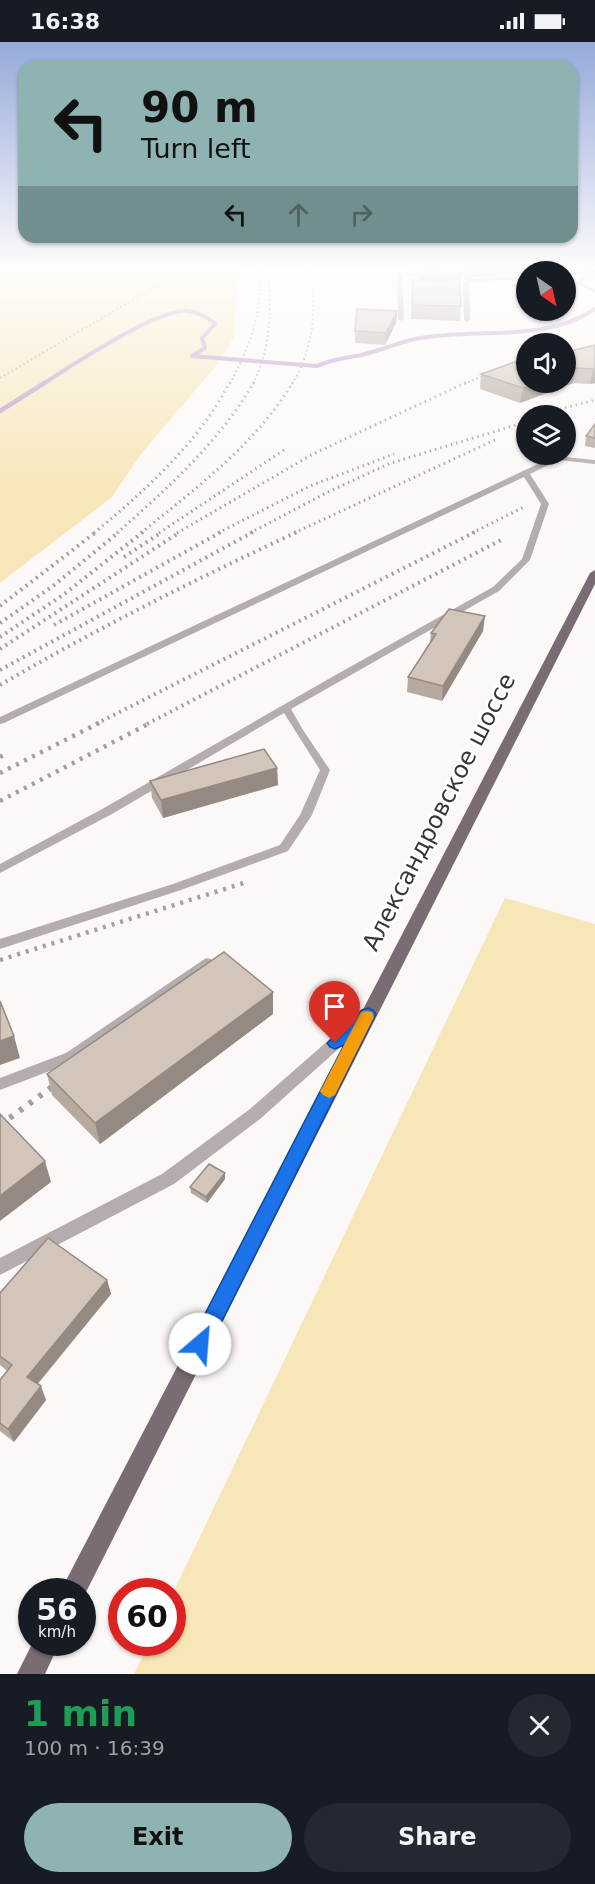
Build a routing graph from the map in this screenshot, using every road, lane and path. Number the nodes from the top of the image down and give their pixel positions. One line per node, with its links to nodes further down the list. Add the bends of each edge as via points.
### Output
1 (595, 462): 2 (lane, via 558,458)
2 (525, 473): 4 (lane, via 544,504 526,560 496,589); 5 (lane)
3 (595, 573): 9 (main road, Александровское шоссе)
4 (286, 708): 6 (lane, via 108,812); 7 (lane, via 324,770 306,815 284,848)
5 (0, 721)
6 (0, 868)
7 (0, 944)
8 (206, 963): 10 (lane, via 71,1057)
9 (368, 1014): 11 (lane, via 255,1114 168,1179); 12 (main road, Александровское шоссе)
10 (0, 1084)
11 (0, 1267)
12 (80, 1578)
13 (40, 1656): 14 (main road)
14 (31, 1674)

